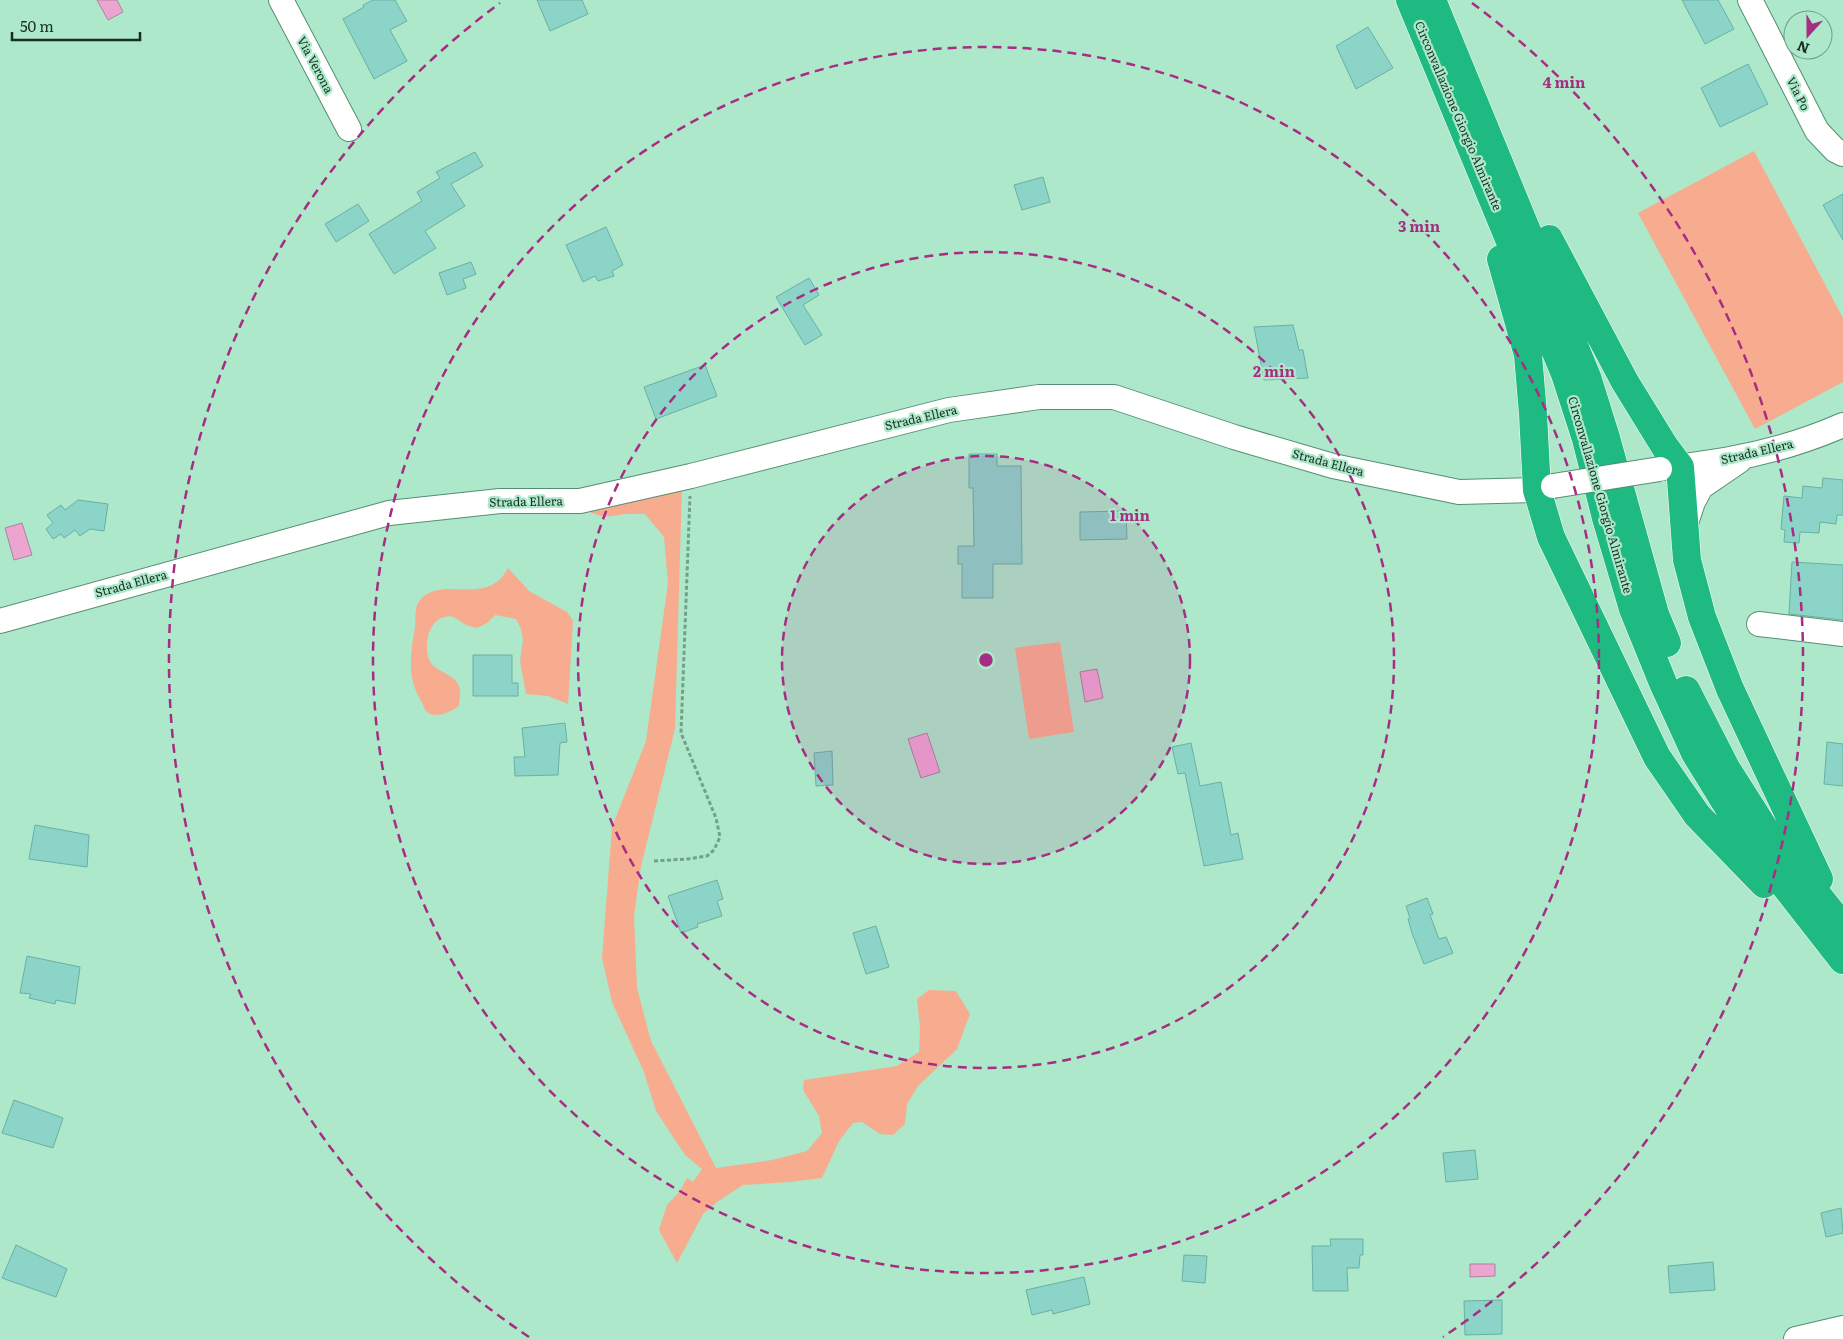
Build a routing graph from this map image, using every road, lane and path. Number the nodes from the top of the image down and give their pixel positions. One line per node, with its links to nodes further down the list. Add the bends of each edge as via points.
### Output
1 (282, 0): 5 (street, Via Verona)
2 (1410, 0): 7 (highway, Circonvallazione Giorgio Almirante)
3 (1432, 0): 7 (highway, Circonvallazione Giorgio Almirante)
4 (1750, 0): 6 (street, Via Po, via 1817,131)
5 (349, 129)
6 (1843, 154)
7 (1495, 178): 10 (highway, via 1540,222 1625,382 1664,447); 12 (highway, via 1494,236 1528,355); 18 (highway, Circonvallazione Giorgio Almirante, via 1586,439 1633,610 1663,683 1695,753 1746,836)
8 (1843, 425): 9 (street, Strada Ellera, via 1810,439)
9 (1744, 458): 10 (street, Strada Ellera); 13 (street, via 1701,487)
10 (1670, 468): 12 (street, Strada Ellera, bridge); 13 (highway)
11 (691, 476): 12 (street, Strada Ellera, via 949,410 1039,397 1114,397 1234,437 1385,478 1459,492); 14 (street, Strada Ellera, via 580,501 500,501 389,513); 17 (path, via 680,733 716,818 720,837 707,856)
12 (1545, 488): 18 (highway, via 1551,536 1657,757 1697,815 1812,937)
13 (1685, 526): 18 (highway, via 1687,560 1702,617 1730,689 1809,859)
14 (0, 621)
15 (1759, 624): 16 (street)
16 (1843, 634)
17 (654, 860)
18 (1841, 941)
19 (1843, 1328): 20 (street)
20 (1796, 1339)

